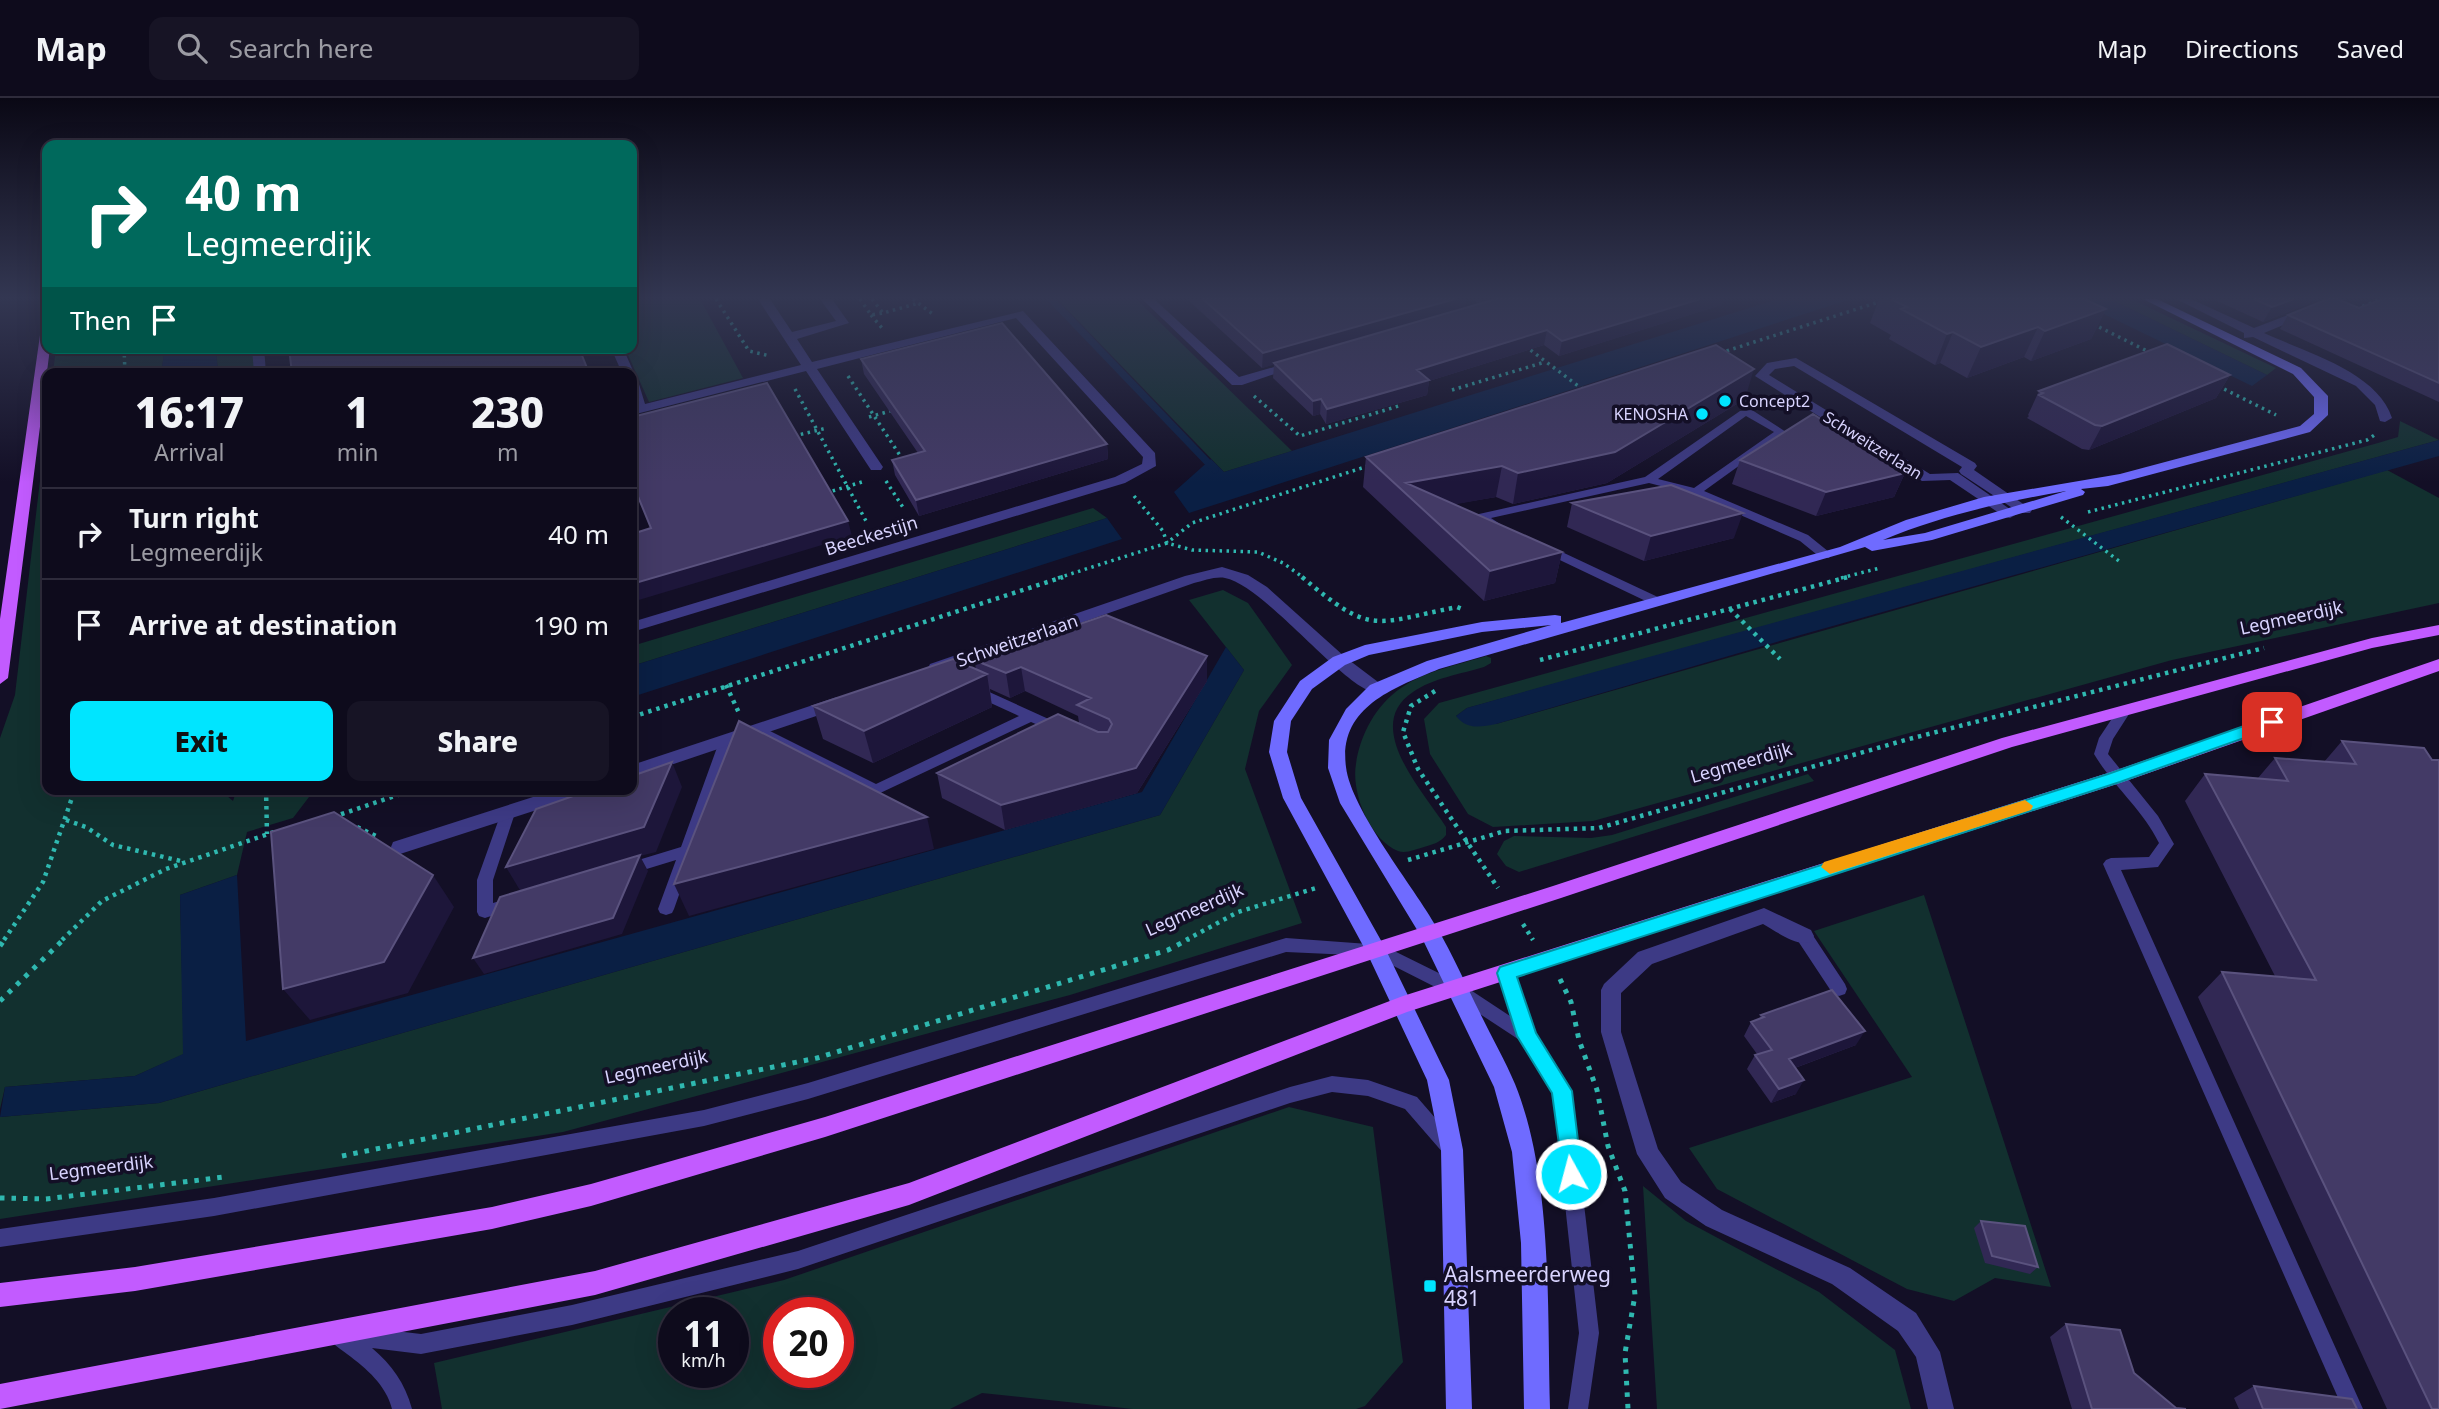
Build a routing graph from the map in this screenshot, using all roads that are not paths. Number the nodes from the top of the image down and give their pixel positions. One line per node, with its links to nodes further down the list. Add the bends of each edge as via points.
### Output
1 (42, 360): 25 (main road)
2 (806, 360): 9 (street)
3 (828, 360): 9 (street, Beeckestijn)
4 (1062, 360): 29 (street, Beeckestijn, via 1150,456 1149,466 1120,480)
5 (1214, 360): 6 (street, via 1237,382)
6 (1310, 360)
7 (2275, 360): 14 (street, via 2297,371 2321,396 2321,415 2305,429)
8 (2314, 360): 11 (street, via 2361,383 2381,404)
9 (809, 365): 10 (street); 12 (street)
10 (637, 410)
11 (2385, 418)
12 (879, 472)
13 (1960, 473): 13 (street, Schweitzerlaan, via 1970,466 1796,362 1771,366 1761,376 1927,478); 17 (street, Schweitzerlaan); 18 (street, Schweitzerlaan)
14 (2118, 478): 17 (street); 19 (street)
15 (1649, 480): 16 (lane); 16 (lane, via 1744,413 1752,413 1781,432); 21 (lane, via 1479,517)
16 (1696, 492): 24 (lane, via 1804,538)
17 (2007, 497): 18 (street); 19 (street, Schweitzerlaan)
18 (1989, 500): 20 (street, Schweitzerlaan); 23 (street, via 1911,523)
19 (2025, 510): 20 (street)
20 (2010, 514): 23 (street, via 1927,537)
21 (1502, 528)
22 (1538, 545): 27 (lane)
23 (1844, 550): 24 (street)
24 (1825, 555): 27 (street)
25 (13, 570): 26 (main road); 34 (main road)
26 (0, 588)
27 (1656, 601): 28 (street)
28 (1600, 616): 31 (street, via 1482,627 1365,650); 35 (street, via 1433,665)
29 (637, 625)
30 (2439, 630): 37 (main road, via 2372,643)
31 (1339, 660): 33 (street, Schweitzerlaan, via 1262,590 1244,578 1222,572 1190,579); 35 (street, Schweitzerlaan); 53 (street, via 1306,685 1283,721 1278,752 1292,798)
32 (2439, 665): 43 (main road)
33 (924, 673): 38 (lane)
34 (0, 678)
35 (1376, 689): 51 (street, via 1352,713 1338,740 1337,768 1349,803)
36 (852, 698): 39 (street)
37 (2124, 711): 43 (lane, via 2101,754); 51 (main road, via 2008,743)
38 (1031, 716): 39 (lane, via 876,790); 40 (lane)
39 (754, 732): 41 (street)
40 (1068, 733)
41 (726, 742): 42 (street); 47 (lane)
42 (637, 770)
43 (2114, 778): 54 (main road); 69 (lane, via 2158,822 2167,844 2153,863 2111,864)
44 (562, 795): 45 (street)
45 (508, 813): 46 (street); 49 (lane, via 485,880 485,912)
46 (400, 847)
47 (686, 852): 48 (lane); 50 (lane)
48 (611, 874)
49 (523, 900)
50 (666, 909)
51 (1430, 933): 53 (main road); 56 (street)
52 (1804, 936): 55 (lane); 68 (street, via 1764,916 1645,958 1611,990 1611,1032 1648,1154 1673,1190 1714,1218 1840,1276 1907,1322 1927,1352)
53 (1376, 950): 56 (lane); 57 (street); 60 (lane, via 1286,945 808,1091 704,1118 214,1207); 61 (main road, via 825,1127 591,1195 492,1218 135,1279)
54 (1506, 973): 56 (main road); 58 (lane)
55 (1839, 989)
56 (1457, 990): 57 (main road); 58 (lane); 66 (street, via 1504,1086 1523,1152 1533,1243)
57 (1403, 1004): 59 (street, via 1438,1080); 62 (main road, via 909,1194 595,1283)
58 (1527, 1036): 67 (lane, via 1562,1091 1589,1333)
59 (1452, 1150): 62 (lane, via 1412,1103 1368,1088 1332,1084 798,1260 572,1315 421,1344); 65 (street)
60 (0, 1238)
61 (0, 1295)
62 (337, 1335): 63 (main road); 64 (lane, via 378,1366 400,1393)
63 (0, 1397)
64 (402, 1409)
65 (1459, 1409)
66 (1537, 1409)
67 (1578, 1409)
68 (1941, 1409)
69 (2353, 1409)

